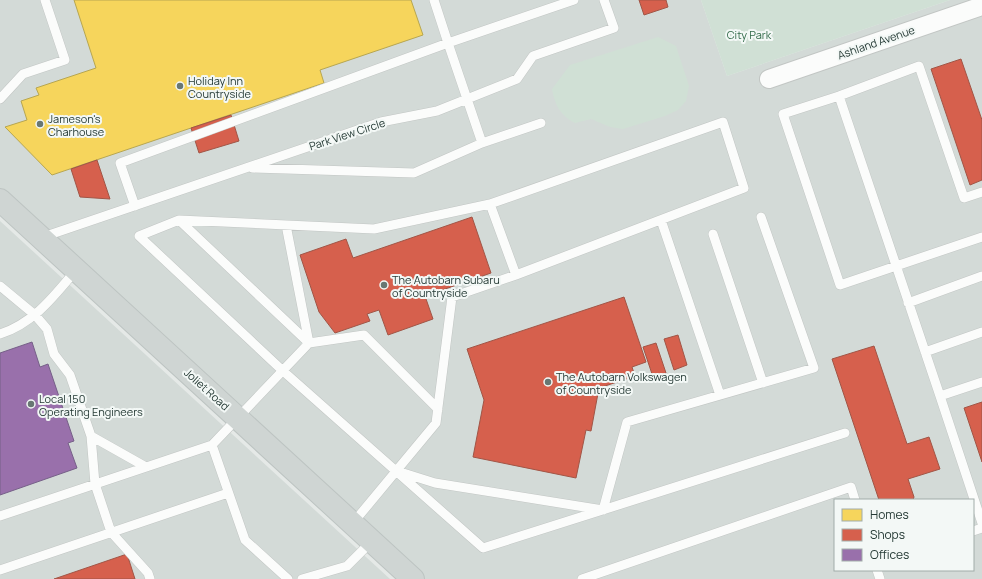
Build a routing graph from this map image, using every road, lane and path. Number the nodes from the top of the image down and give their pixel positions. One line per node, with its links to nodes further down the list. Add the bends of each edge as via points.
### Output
1 (45, 0): 10 (lane, via 65,60 23,74)
2 (434, 0): 7 (lane)
3 (574, 0): 5 (lane)
4 (604, 0): 11 (lane, Park View Circle, via 614,28 533,56 517,79)
5 (560, 2): 7 (lane)
6 (982, 6): 8 (street, Ashland Avenue)
7 (448, 43): 11 (lane); 18 (lane, via 120,163)
8 (769, 79)
9 (839, 96): 15 (lane, via 919,66 964,198); 26 (lane); 26 (lane, via 784,114 837,277 840,285)
10 (0, 99)
11 (467, 99): 13 (lane); 14 (lane, Park View Circle, via 437,111 381,122)
12 (541, 123): 13 (lane)
13 (482, 143): 14 (lane, via 414,174)
14 (245, 168): 18 (lane, Park View Circle)
15 (982, 192)
16 (0, 200): 25 (main road, Joliet Road)
17 (490, 204): 21 (lane, via 723,122 744,188); 22 (lane, via 374,229); 28 (lane)
18 (135, 206): 25 (lane, Park View Circle)
19 (761, 217): 39 (lane, via 814,368)
20 (179, 220): 22 (lane); 35 (lane); 37 (lane, via 139,236)
21 (661, 220): 28 (lane); 40 (lane)
22 (286, 225): 35 (lane)
23 (713, 234): 39 (lane)
24 (982, 237): 26 (lane)
25 (41, 238): 27 (main road, Joliet Road)
26 (896, 266): 31 (lane)
27 (76, 270): 32 (lane); 43 (main road, Joliet Road)
28 (516, 276): 42 (lane, via 452,297)
29 (982, 276): 31 (lane)
30 (0, 286): 32 (lane)
31 (908, 303): 36 (lane)
32 (35, 315): 34 (lane, via 14,330); 45 (lane, via 47,329 54,354 70,375)
33 (982, 332): 36 (lane)
34 (0, 334)
35 (310, 343): 37 (lane); 42 (lane, via 364,335)
36 (925, 352): 41 (lane)
37 (283, 371): 43 (lane); 48 (lane)
38 (982, 382): 41 (lane)
39 (763, 383): 40 (lane)
40 (720, 395): 52 (lane, via 627,422)
41 (940, 396): 55 (lane)
42 (438, 409): 48 (lane, via 436,423)
43 (238, 418): 46 (lane); 54 (main road, Joliet Road)
44 (845, 433): 52 (lane)
45 (91, 436): 47 (lane); 49 (lane)
46 (212, 445): 47 (lane); 50 (lane)
47 (146, 467): 49 (lane)
48 (395, 471): 52 (lane, via 435,483); 52 (lane, via 483,548); 54 (lane)
49 (95, 484): 53 (lane); 56 (lane)
50 (228, 492): 56 (lane); 60 (lane, via 244,540)
51 (855, 499): 63 (lane, via 851,487)
52 (603, 510)
53 (0, 516)
54 (353, 523): 57 (main road, Joliet Road)
55 (982, 523)
56 (111, 532): 58 (lane); 59 (lane, via 148,573)
57 (372, 541): 61 (lane, via 347,566); 62 (main road, Joliet Road)
58 (0, 570)
59 (150, 579)
60 (288, 579)
61 (302, 579)
62 (413, 579)
63 (582, 579)

